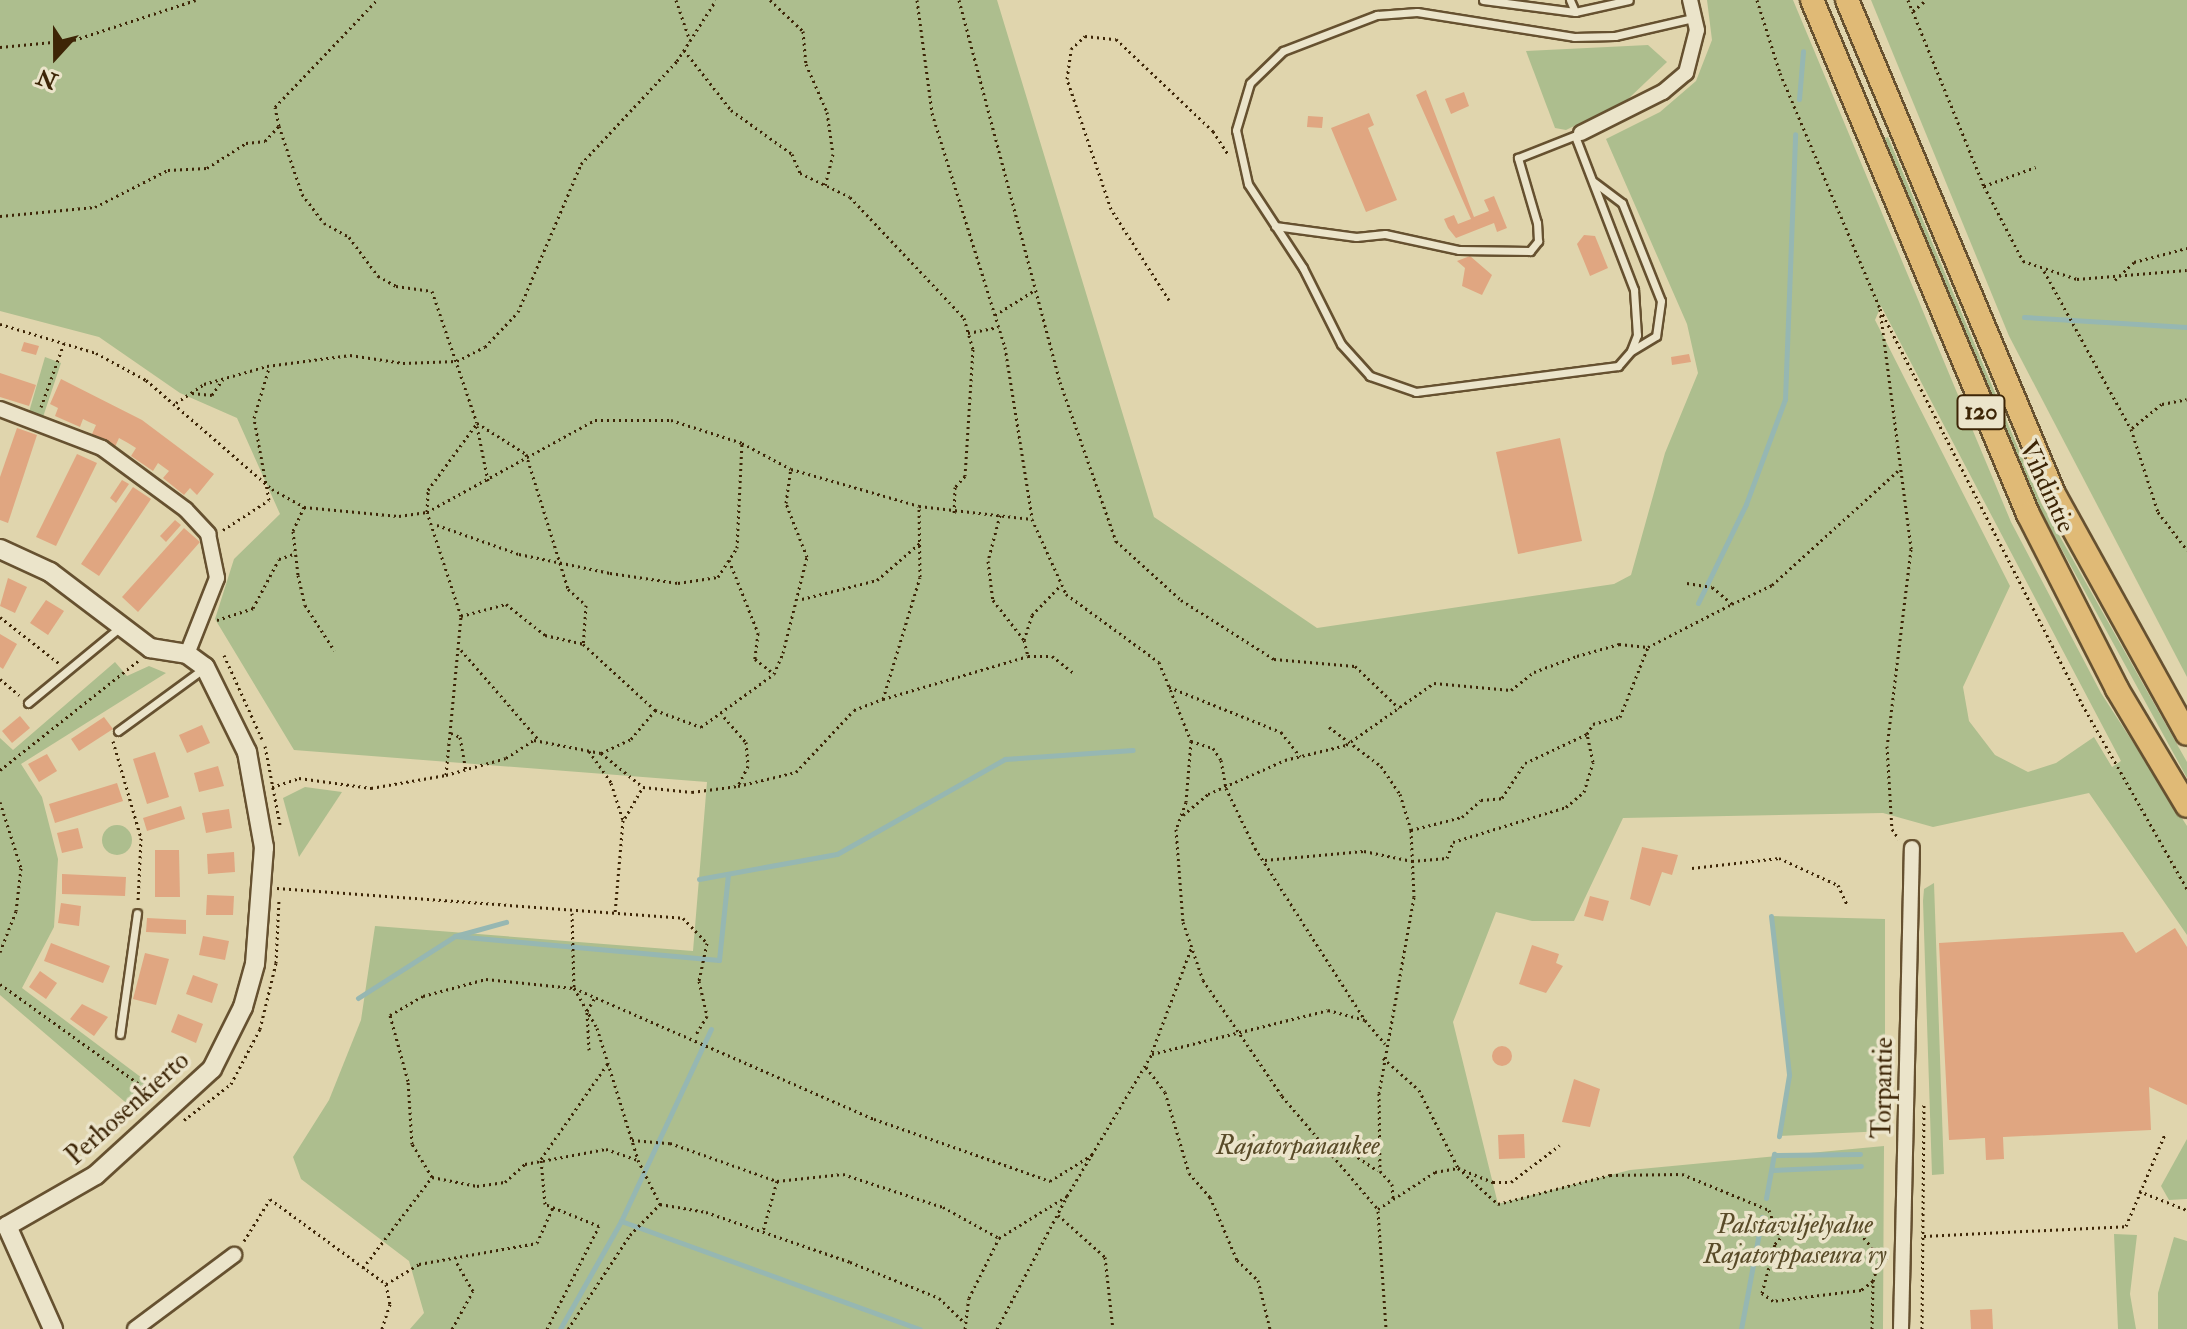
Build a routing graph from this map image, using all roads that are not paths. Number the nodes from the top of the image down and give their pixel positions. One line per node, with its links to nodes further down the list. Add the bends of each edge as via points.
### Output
1 (1483, 0): 7 (lane)
2 (1570, 0): 8 (lane)
3 (1629, 0): 8 (lane)
4 (1690, 0): 9 (street)
5 (1812, 0): 22 (main road, Vihdintie / 120, via 1906,237 2028,514 2117,689)
6 (1847, 0): 21 (main road, Vihdintie / 120, via 2054,494)
7 (1527, 4): 8 (lane)
8 (1575, 12)
9 (1695, 17): 10 (street, via 1695,51 1686,73 1663,92); 12 (lane, via 1615,36 1574,37 1417,12 1377,15 1283,51 1250,83 1236,130 1248,184)
10 (1578, 134): 11 (lane); 12 (lane, via 1518,158 1537,223 1538,241 1530,251 1459,250 1385,234 1356,237)
11 (1592, 180): 13 (lane, via 1634,290 1637,335); 13 (lane, via 1622,203 1661,301 1656,336)
12 (1275, 226): 13 (lane, via 1355,363 1400,389 1518,382 1618,366)
13 (1631, 351)
14 (0, 409): 17 (street, via 37,418 102,448 186,510 208,534 218,570)
15 (0, 549): 16 (street, Perhosenkierto, via 50,572)
16 (120, 627): 17 (street, Perhosenkierto, via 150,648); 19 (lane)
17 (187, 654): 18 (street, Perhosenkierto)
18 (205, 667): 20 (lane); 26 (street, Perhosenkierto, via 231,713 257,790 265,886 255,964 234,1029 212,1069 85,1183)
19 (28, 703)
20 (118, 731)
21 (2187, 734)
22 (2187, 806)
23 (1912, 850): 30 (street, Torpantie)
24 (137, 913): 25 (lane)
25 (120, 1034)
26 (3, 1227): 28 (street)
27 (234, 1255): 29 (street)
28 (53, 1329)
29 (135, 1329)
30 (1901, 1329)

